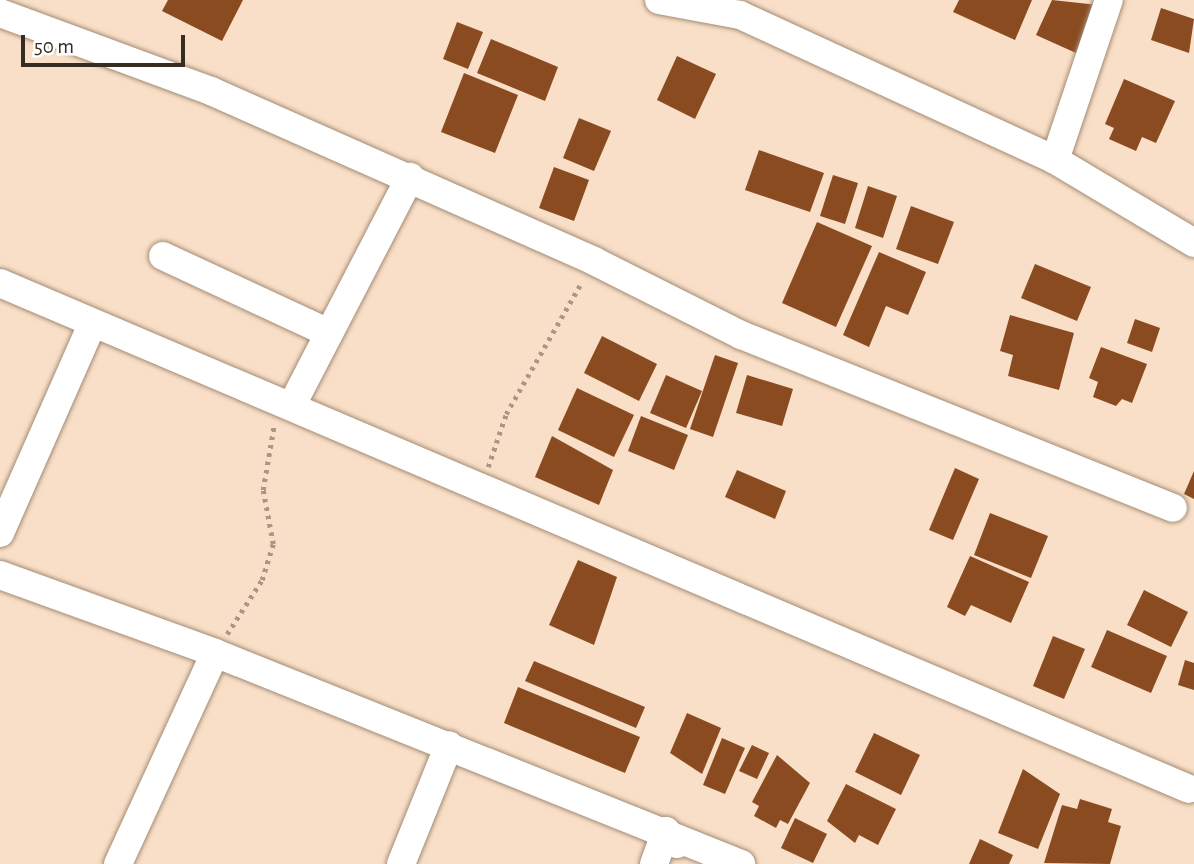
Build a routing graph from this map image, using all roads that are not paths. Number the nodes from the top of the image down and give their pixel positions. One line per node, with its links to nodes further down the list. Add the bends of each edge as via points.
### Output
1 (1109, 0): 4 (street)
2 (670, 2): 4 (street, via 740,15)
3 (0, 13): 5 (street, via 211,91)
4 (1055, 160): 6 (street)
5 (410, 177): 10 (street); 12 (street, via 741,335)
6 (1194, 243)
7 (163, 256): 10 (street)
8 (0, 283): 9 (street)
9 (92, 324): 11 (street); 13 (street)
10 (329, 333): 11 (street)
11 (285, 402): 17 (street)
12 (1173, 508)
13 (0, 533)
14 (0, 575): 15 (street)
15 (215, 653): 16 (street); 19 (street)
16 (449, 746): 18 (street); 20 (street)
17 (1189, 789)
18 (666, 831): 21 (street); 22 (street); 23 (street)
19 (118, 864)
20 (401, 864)
21 (654, 864)
22 (695, 864)
23 (741, 864)

